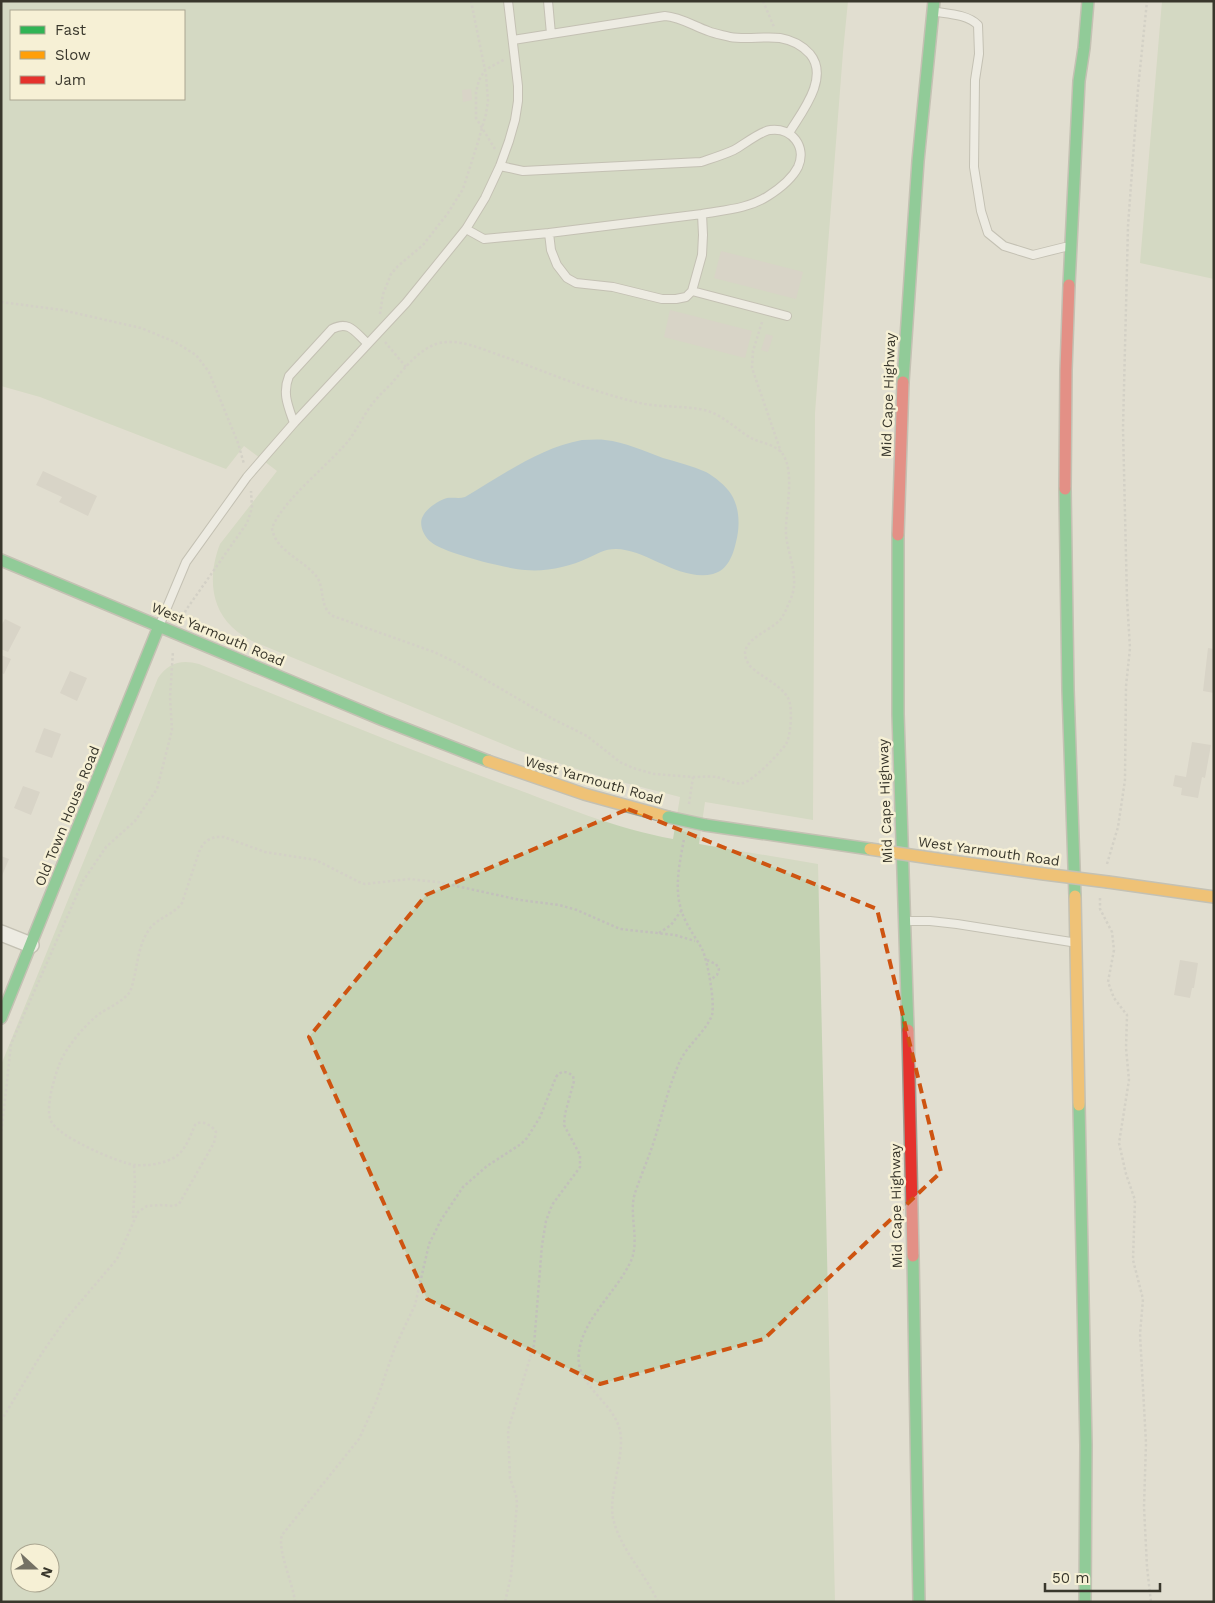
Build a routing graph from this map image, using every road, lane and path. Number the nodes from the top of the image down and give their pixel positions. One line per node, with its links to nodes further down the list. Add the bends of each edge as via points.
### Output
1 (471, 1): 12 (path)
2 (508, 1): 10 (lane)
3 (548, 1): 8 (lane)
4 (763, 1): 9 (path)
5 (1088, 1): 19 (main road, via 1079,81)
6 (1147, 1): 37 (path, via 1128,226 1124,428 1130,648 1126,694 1126,780)
7 (933, 6): 19 (lane, via 974,20 978,25 974,167 988,233 1004,246 1032,254); 40 (main road, Mid Cape Highway, via 913,210 900,457 897,663)
8 (551, 34): 9 (lane, via 665,16 729,36); 10 (lane)
9 (778, 38): 14 (lane, via 802,47 812,57 816,70 812,93)
10 (513, 40): 11 (lane)
11 (515, 54): 12 (path); 15 (lane, via 518,101)
12 (485, 70): 13 (path, via 488,101); 13 (path, via 478,85 475,115)
13 (482, 129): 15 (path); 24 (path, via 458,198 423,245 391,274 380,306)
14 (789, 133): 15 (lane, via 764,131 720,156 701,162 523,171); 16 (lane, via 799,144 800,160 786,182 750,205)
15 (501, 162): 17 (lane)
16 (702, 214): 18 (lane); 20 (lane, via 702,255)
17 (466, 229): 18 (lane, via 484,239); 24 (lane, via 406,303)
18 (549, 233): 20 (lane, via 555,260 567,278 576,283 676,300)
19 (1070, 246): 44 (main road, via 1065,476)
20 (692, 291): 22 (lane)
21 (1, 302): 29 (path, via 62,310 140,328 175,342 196,355 209,372 223,404)
22 (766, 310): 23 (lane); 28 (path, via 752,368)
23 (787, 316)
24 (381, 328): 25 (lane); 26 (path, via 385,344)
25 (367, 343): 27 (lane); 27 (lane, via 346,325 340,325 332,329 289,376 285,386 286,401)
26 (406, 367): 28 (path, via 435,344 468,345 627,400 706,411); 34 (path, via 374,401 354,435 283,509 272,528 276,541 318,579 326,609 333,616 455,662 587,736 633,768 654,774)
27 (294, 423): 29 (lane)
28 (782, 453): 34 (path, via 789,488 786,536 794,587 782,617 750,642 745,655 746,662 790,700 788,738 755,776 742,783 715,777)
29 (247, 477): 31 (path, via 252,494 250,516); 32 (lane, via 186,562)
30 (1, 560): 32 (main road, West Yarmouth Road)
31 (186, 610)
32 (159, 626): 37 (main road, West Yarmouth Road, bridge, via 428,739 596,798 668,817 781,838); 45 (main road, Old Town House Road)
33 (171, 658): 49 (path, via 172,730 157,790 135,821 106,847 83,881 11,1044)
34 (693, 777): 35 (path)
35 (688, 812)
36 (684, 839): 39 (path, via 678,888)
37 (1104, 881): 38 (main road, West Yarmouth Road); 58 (path, via 1100,909 1112,932 1114,950 1108,982 1114,998 1127,1015 1129,1080 1119,1143 1136,1200 1133,1260 1143,1299 1140,1334 1146,1443 1144,1507)
38 (1214, 897)
39 (681, 911): 42 (path); 43 (path)
40 (905, 921): 44 (lane, via 957,924); 56 (main road, Mid Cape Highway)
41 (1, 933): 45 (street)
42 (659, 933): 43 (path); 50 (path, via 620,929 559,905 438,882 409,879 366,884 316,860 265,852 224,837 208,840 199,852 179,908 156,921 144,938 130,992 100,1014 68,1049 59,1065 50,1098 49,1112 55,1128 75,1141)
43 (696, 941): 46 (path)
44 (1076, 942): 57 (main road, via 1086,1445)
45 (31, 945): 48 (main road, Old Town House Road)
46 (706, 960): 47 (path); 47 (path, via 719,969)
47 (710, 980): 55 (path, via 712,1014 681,1060 635,1194 631,1262 594,1316 579,1351 578,1366 583,1378 605,1402 620,1427 613,1517 621,1539)
48 (1, 1018)
49 (1, 1136)
50 (134, 1165): 51 (path); 51 (path, via 146,1166 173,1158 184,1147 198,1122 214,1128 216,1132 214,1143 179,1204 147,1206)
51 (132, 1222): 52 (path, via 117,1259 65,1320)
52 (1, 1421)
53 (295, 1602): 54 (path, via 282,1552 282,1536 359,1439 415,1305 432,1238 463,1187 527,1138 540,1117 556,1077 565,1072 573,1076 574,1081 564,1125 581,1162 552,1205 546,1221 534,1345 509,1421 510,1478 517,1503 511,1576)
54 (505, 1602)
55 (658, 1602)
56 (919, 1602)
57 (1085, 1602)
58 (1151, 1602)

